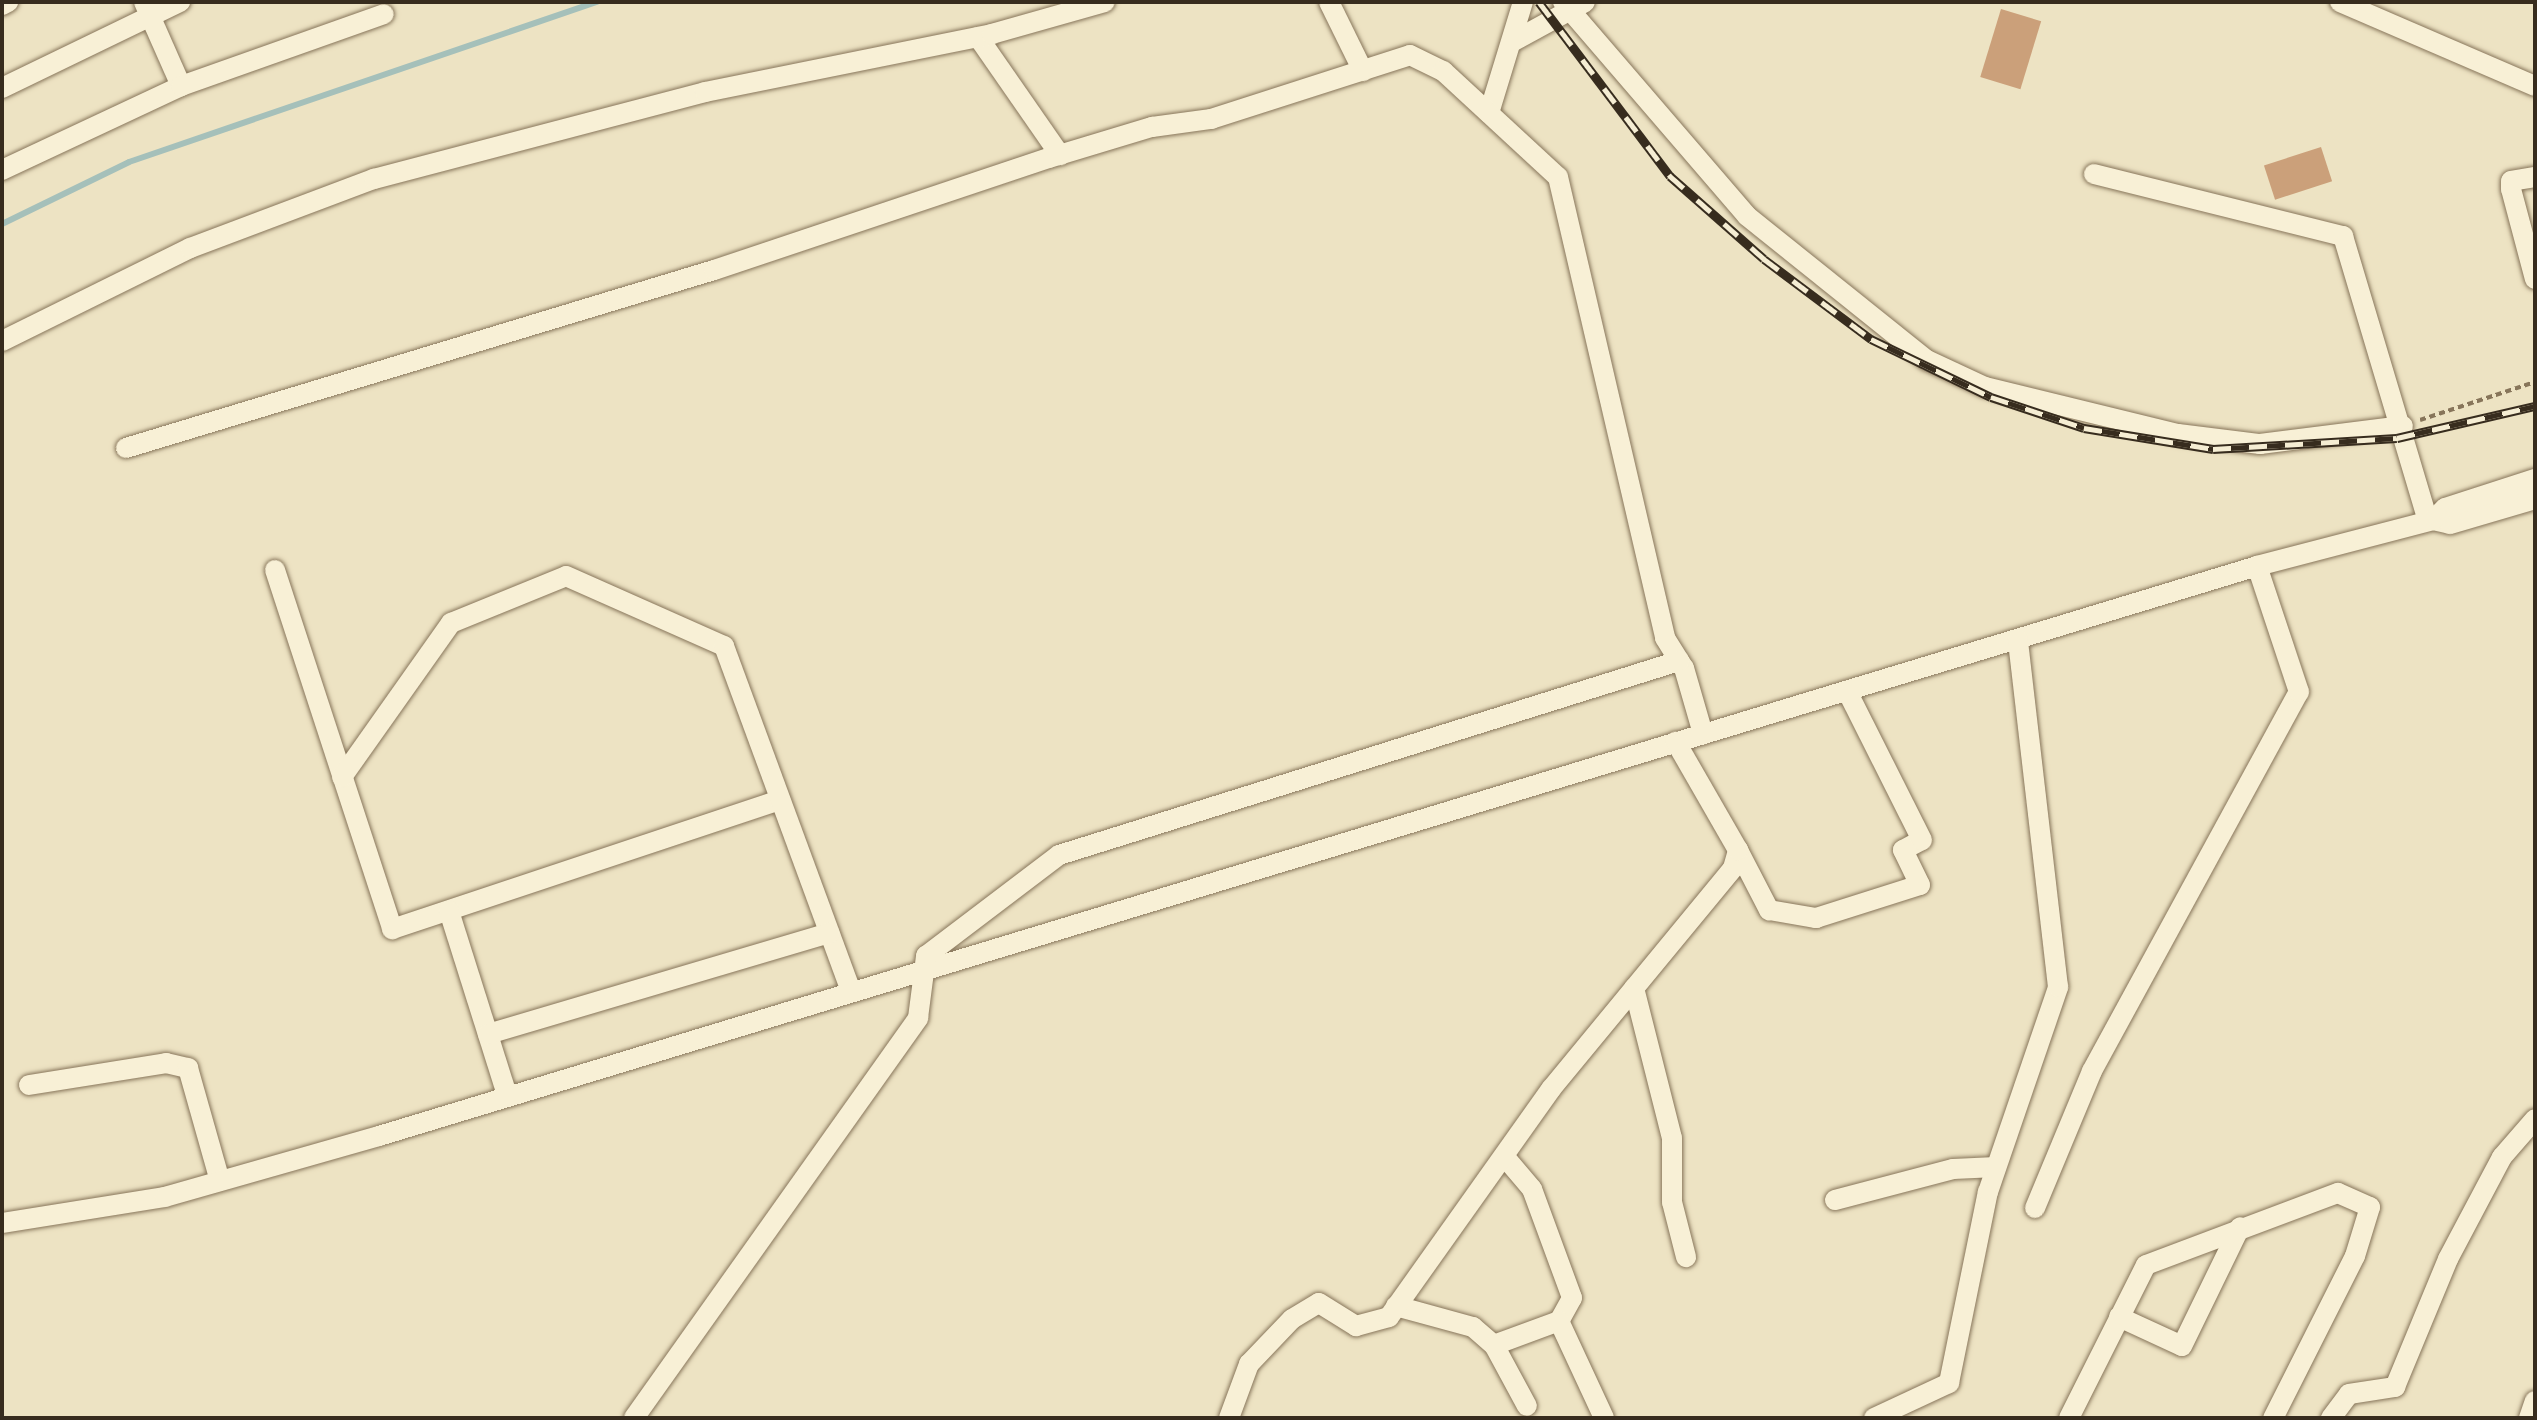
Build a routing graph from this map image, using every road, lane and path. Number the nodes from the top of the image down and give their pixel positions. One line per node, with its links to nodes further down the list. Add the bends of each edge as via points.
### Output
1 (8, 2): 7 (street)
2 (180, 2): 9 (street)
3 (1105, 2): 11 (street)
4 (1329, 2): 13 (street)
5 (1523, 2): 12 (street)
6 (2340, 2): 15 (street)
7 (2, 5)
8 (1572, 5): 12 (street); 25 (street, via 1747,216 1927,360 1985,387 2178,434 2260,444)
9 (147, 9): 14 (street); 16 (street)
10 (384, 14): 14 (street)
11 (978, 37): 18 (street); 23 (street, via 705,92 374,179 190,248)
12 (1512, 42): 17 (street)
13 (1363, 71): 17 (street, via 1410,55 1443,71); 18 (street, via 1211,119 1152,127)
14 (181, 86): 19 (street)
15 (2535, 86)
16 (2, 88)
17 (1489, 113): 33 (street, via 1558,177 1665,638)
18 (1060, 155): 26 (street, via 714,270)
19 (2, 170)
20 (2094, 174): 25 (street, via 2343,236)
21 (2535, 177): 22 (street, via 2511,181 2511,189)
22 (2535, 279)
23 (2, 341)
24 (2535, 382): 25 (path)
25 (2403, 426): 29 (street)
26 (126, 448)
27 (2535, 479): 29 (street, via 2445,508)
28 (2535, 499): 29 (street, via 2450,524)
29 (2430, 520): 30 (street)
30 (2257, 566): 32 (street); 53 (street, via 2299,692 2092,1071)
31 (275, 570): 37 (street)
32 (2018, 639): 34 (street); 50 (street, via 2058,987)
33 (1679, 661): 35 (street); 42 (street, via 1059,855 926,956)
34 (1847, 691): 35 (street); 39 (street, via 1922,840 1903,850 1920,885 1816,918 1769,910)
35 (1703, 734): 36 (street)
36 (1676, 742): 39 (street); 42 (street)
37 (342, 777): 38 (street, via 451,623 566,576 724,646); 40 (street, via 392,929)
38 (780, 800): 40 (street); 41 (street)
39 (1738, 850): 43 (street, via 1733,868)
40 (449, 911): 45 (street)
41 (829, 933): 44 (street); 45 (street)
42 (923, 967): 44 (street); 63 (street, via 918,1018)
43 (1634, 988): 49 (street); 56 (street, via 1672,1138 1672,1202)
44 (850, 989): 47 (street)
45 (488, 1034): 47 (street)
46 (29, 1085): 51 (street, via 166,1063 188,1068)
47 (507, 1095): 51 (street)
48 (2535, 1119): 69 (street, via 2502,1157 2448,1259 2395,1387 2349,1394)
49 (1504, 1156): 57 (street); 59 (street, via 1532,1189 1572,1298)
50 (1996, 1167): 52 (street, via 1953,1169); 66 (street, via 1949,1383)
51 (220, 1181): 54 (street, via 45,1221)
52 (1835, 1200)
53 (2035, 1208)
54 (2, 1223)
55 (2240, 1227): 58 (street, via 2146,1265); 58 (street, via 2182,1346); 68 (street, via 2338,1193 2370,1207 2355,1256)
56 (1686, 1257)
57 (1396, 1306): 60 (street, via 1473,1327); 64 (street, via 1389,1317 1356,1326 1319,1303 1292,1319 1249,1364)
58 (2119, 1317): 67 (street)
59 (1559, 1321): 60 (street); 65 (street)
60 (1494, 1345): 62 (street)
61 (2535, 1401): 70 (street)
62 (1527, 1406)
63 (634, 1418)
64 (1229, 1418)
65 (1604, 1418)
66 (1874, 1418)
67 (2069, 1418)
68 (2273, 1418)
69 (2331, 1418)
70 (2529, 1418)

